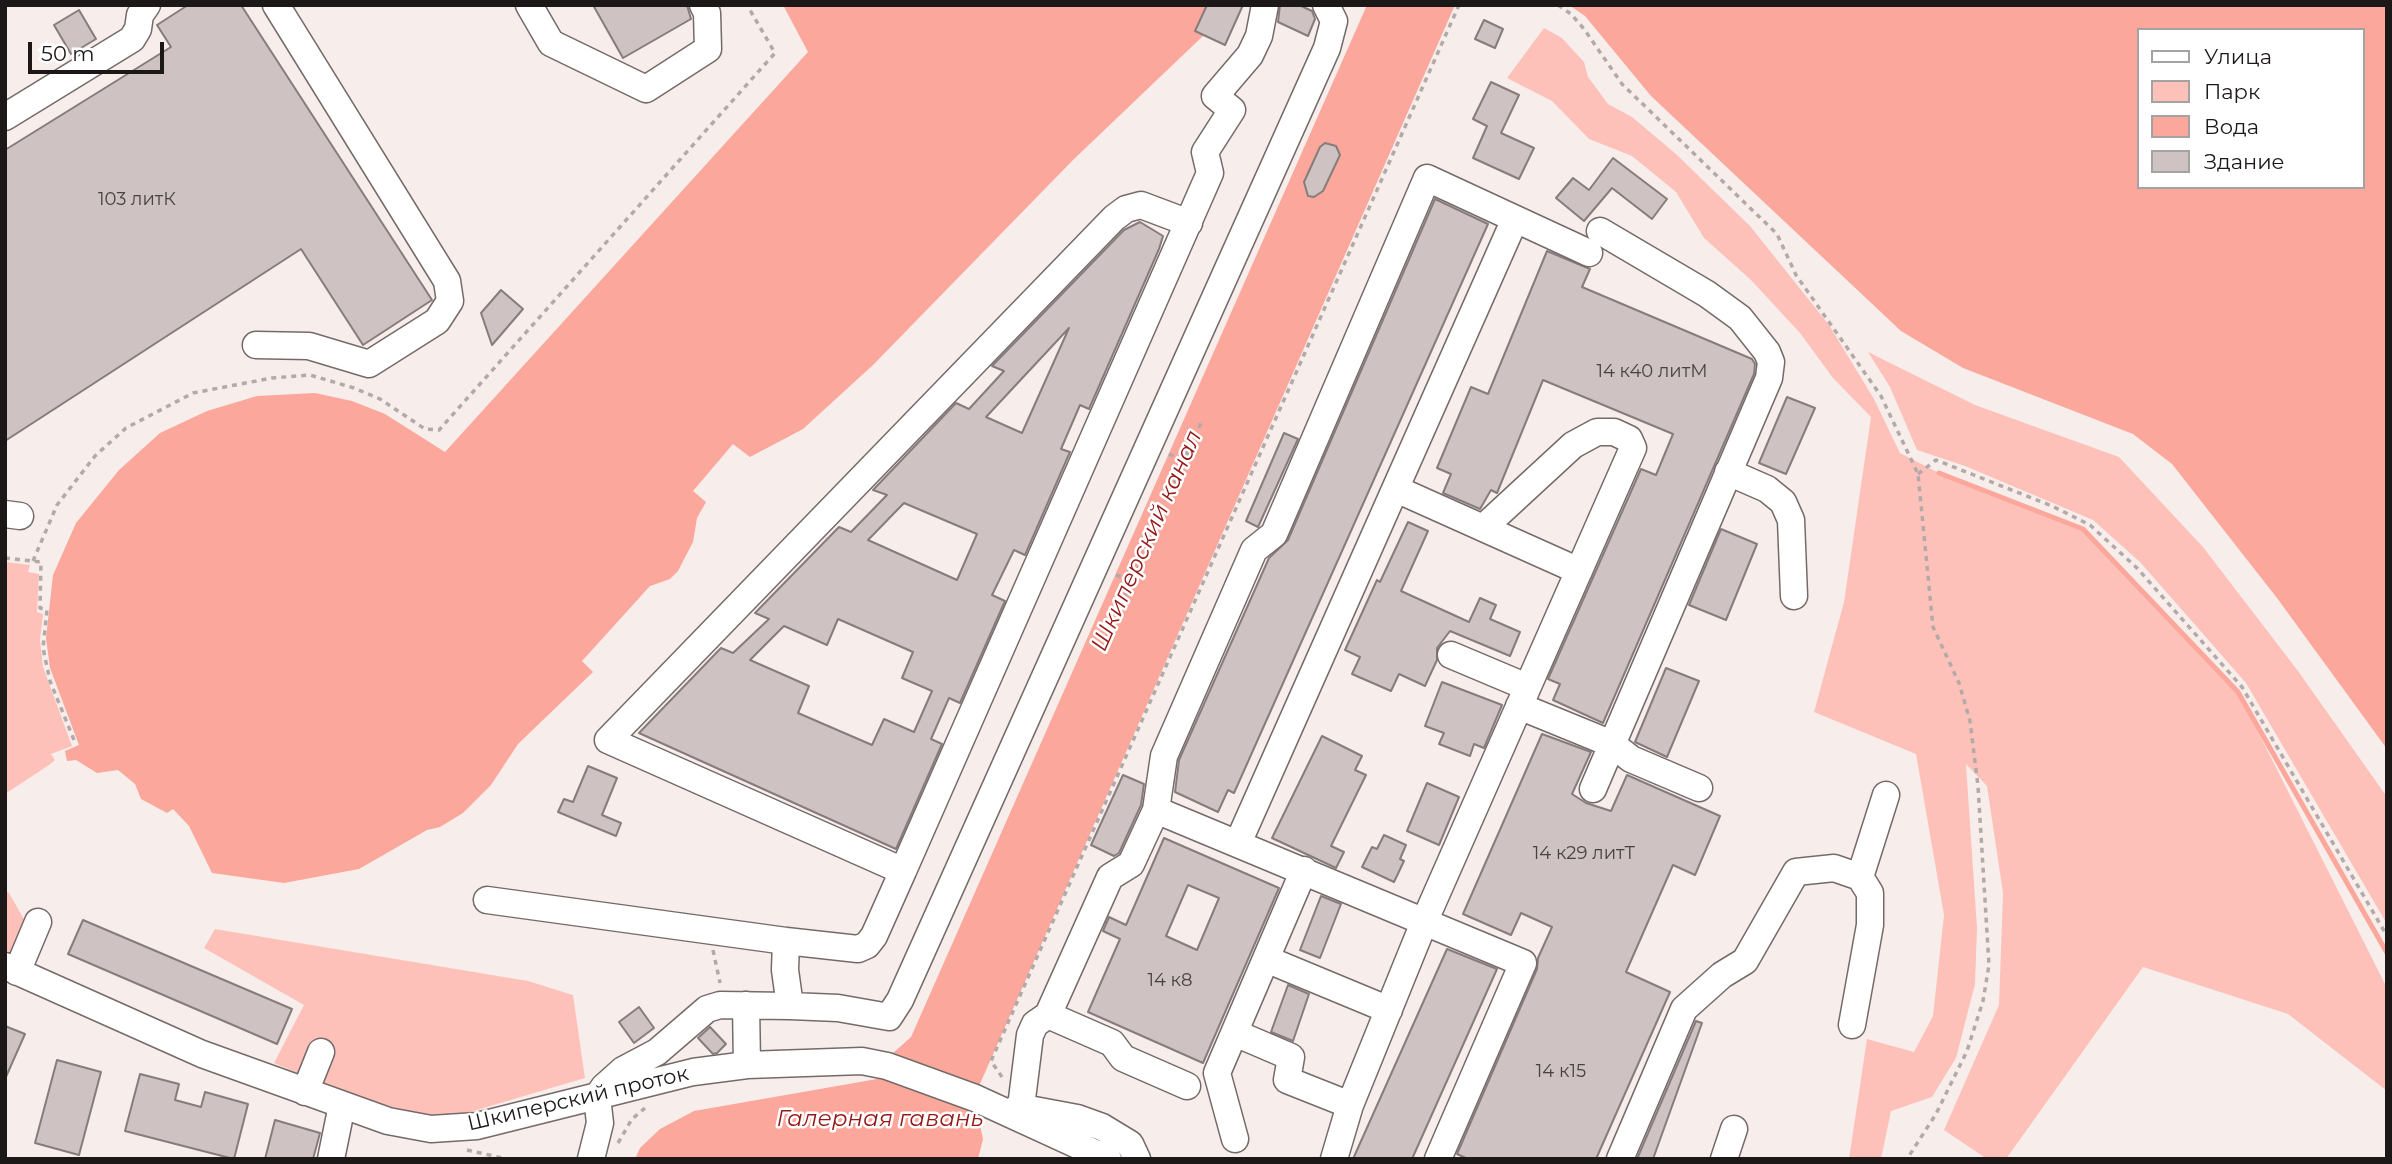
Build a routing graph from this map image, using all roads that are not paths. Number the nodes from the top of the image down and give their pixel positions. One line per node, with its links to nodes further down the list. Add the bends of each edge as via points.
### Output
1 (122, 5): 7 (street)
2 (276, 5): 11 (street, via 447,281 450,302 437,321 369,364 309,346)
3 (529, 5): 4 (street, via 551,43 646,89 708,49)
4 (703, 5)
5 (1265, 5): 10 (street, via 1250,55 1215,96 1232,110 1205,152 1210,173)
6 (1326, 5): 35 (street, via 1334,21 1327,48 900,1000 889,1017)
7 (143, 17): 8 (street, via 132,39)
8 (5, 117)
9 (1515, 219): 12 (street, via 1595,242 1707,294 1740,318 1771,362 1769,378); 13 (street); 23 (street, via 1427,178 1274,534 1254,550 1164,757)
10 (1189, 223): 25 (street); 25 (street, via 1141,205 1114,218 608,740)
11 (256, 345)
12 (1728, 472): 16 (street, via 1767,489 1783,502 1791,520); 19 (street)
13 (1396, 489): 14 (street); 24 (street)
14 (1483, 528): 15 (street); 15 (street, via 1573,445 1597,432 1622,435 1633,448)
15 (1579, 571): 18 (street)
16 (1794, 596)
17 (1451, 655): 18 (street)
18 (1523, 696): 19 (street); 29 (street)
19 (1612, 744): 20 (street, via 1631,759); 21 (street)
20 (1699, 788)
21 (1593, 789)
22 (1886, 795): 27 (street)
23 (1156, 810): 24 (street); 37 (street, via 1131,864 1111,877)
24 (1238, 843): 26 (street)
25 (904, 870): 31 (street, via 867,944 858,949)
26 (1304, 870): 29 (street); 32 (street)
27 (1860, 877): 38 (street, via 1870,893 1870,925); 57 (street, via 1834,867 1796,872 1745,961 1684,1009)
28 (487, 900): 31 (street)
29 (1425, 920): 36 (street); 56 (street, via 1523,963)
30 (38, 922): 33 (street)
31 (786, 941): 35 (street)
32 (1266, 959): 36 (street); 39 (street)
33 (10, 973): 43 (street, Шкиперский проток, via 202,1054)
34 (733, 1005): 35 (street); 41 (street); 44 (street, via 697,1014 657,1052 623,1070)
35 (790, 1006)
36 (1389, 1010): 47 (street)
37 (1048, 1015): 42 (street, via 1112,1043 1123,1058); 48 (street, via 1035,1024 1030,1035)
38 (1852, 1025)
39 (1235, 1033): 47 (street, via 1291,1057 1287,1080); 50 (street, via 1217,1073)
40 (321, 1052): 43 (street)
41 (747, 1065): 44 (street, Шкиперский проток, via 692,1072); 45 (street, Шкиперский проток, via 838,1060 887,1066)
42 (1187, 1086)
43 (306, 1092): 46 (street, Шкиперский проток)
44 (597, 1097): 46 (street, Шкиперский проток, via 477,1126 430,1129); 53 (street, via 600,1123)
45 (975, 1098): 48 (street); 54 (street)
46 (342, 1105): 52 (street)
47 (1350, 1105): 55 (street)
48 (1021, 1107): 51 (street, via 1102,1127)
49 (1734, 1129): 58 (street)
50 (1235, 1139)
51 (1133, 1152)
52 (331, 1159)
53 (591, 1159)
54 (1108, 1159)
55 (1334, 1159)
56 (1438, 1159)
57 (1620, 1159)
58 (1724, 1159)

